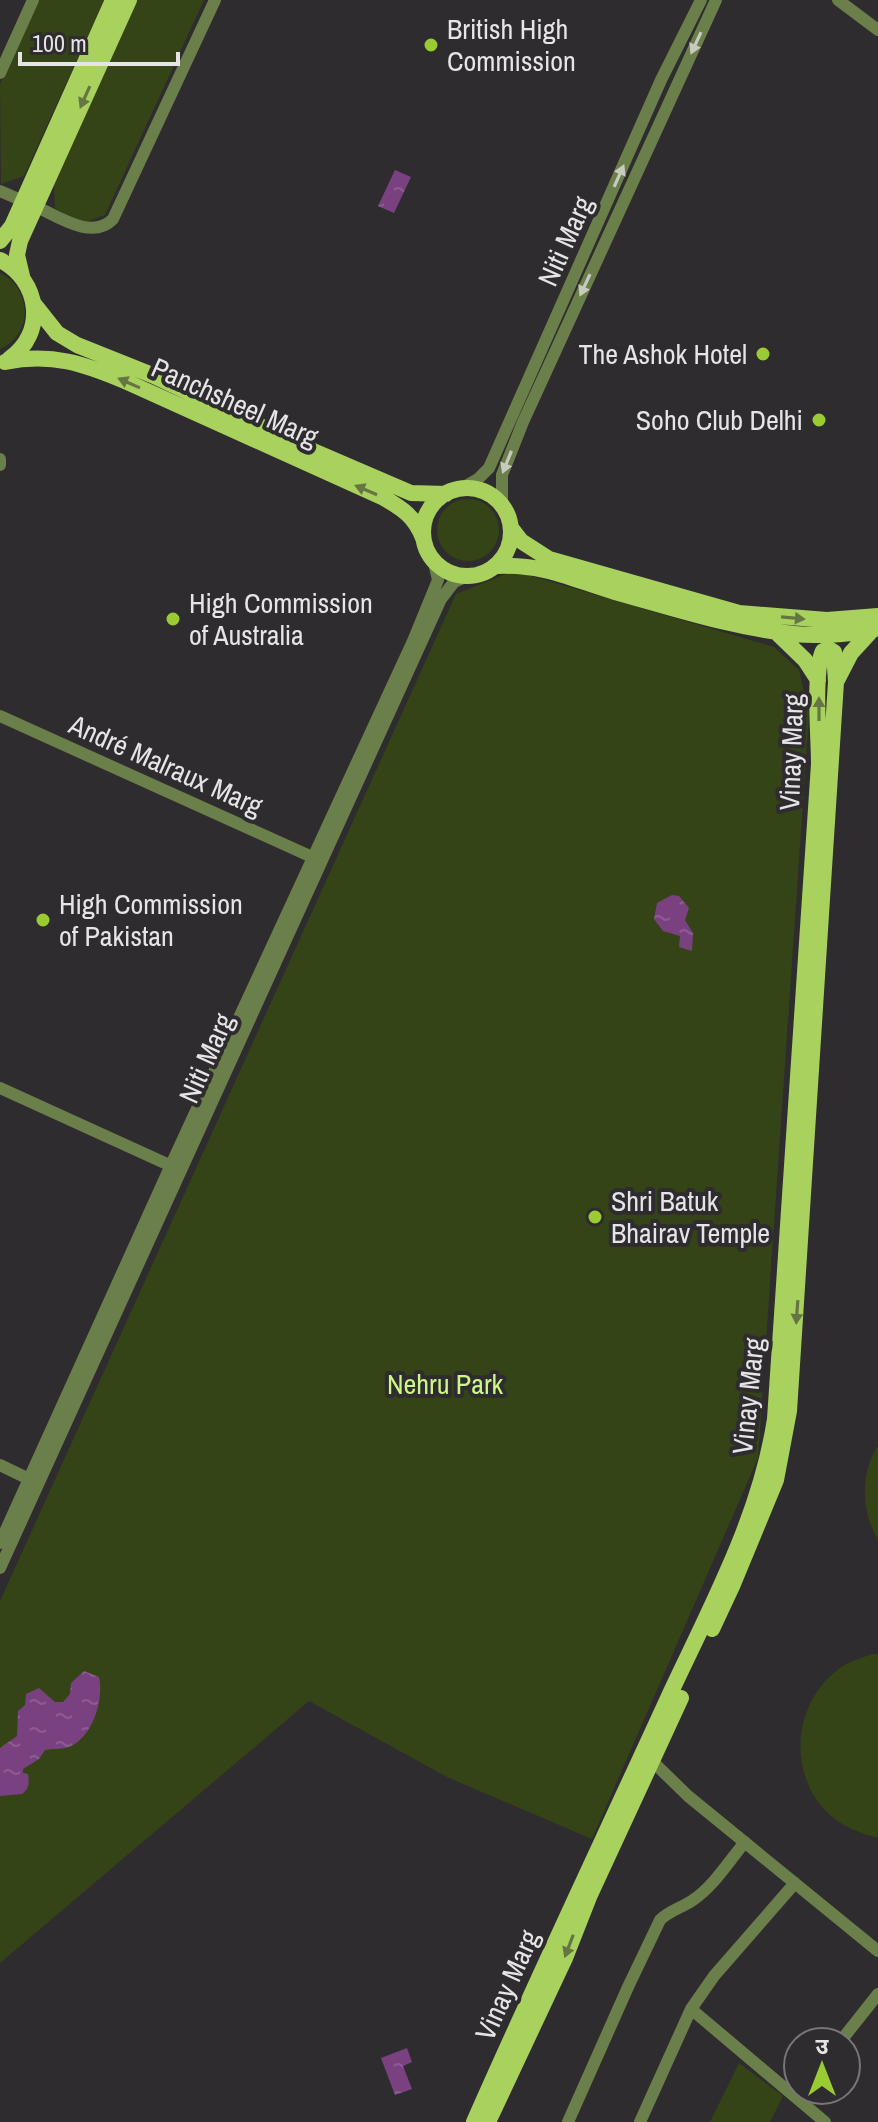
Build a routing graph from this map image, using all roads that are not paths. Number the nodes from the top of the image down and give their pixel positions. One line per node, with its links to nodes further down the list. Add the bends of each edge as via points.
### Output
1 (33, 0): 11 (street)
2 (113, 0): 13 (main road)
3 (129, 0): 13 (main road, one-way to 13)
4 (215, 0): 13 (street, via 107,226 84,227)
5 (701, 0): 19 (street, Niti Marg, one-way to 5, via 489,468)
6 (716, 0): 20 (street, Niti Marg, one-way to 20, via 523,422 502,475)
7 (838, 0): 9 (street)
8 (862, 0): 9 (street)
9 (852, 11): 10 (street)
10 (878, 30)
11 (0, 73)
12 (0, 191): 13 (street)
13 (29, 203): 14 (main road); 16 (main road, via 17,255)
14 (0, 241)
15 (0, 260): 16 (main road)
16 (22, 276): 17 (main road, Panchsheel Marg)
17 (34, 304): 18 (main road, via 29,336); 19 (main road, Panchsheel Marg, via 57,333 77,345 411,493)
18 (3, 362): 22 (main road, Panchsheel Marg, one-way to 18, via 409,513 384,498 87,365 30,356)
19 (452, 492): 20 (main road, via 485,492); 22 (main road, via 436,500 426,514)
20 (502, 505): 21 (main road)
21 (511, 528): 24 (main road, via 507,553); 26 (main road, one-way to 26, via 549,559 739,613)
22 (423, 538): 23 (main road)
23 (434, 563): 25 (main road); 31 (street, Niti Marg, via 438,580 432,597)
24 (496, 566): 25 (main road); 27 (main road, via 567,574 723,622)
25 (465, 577): 33 (street, Niti Marg, via 441,599)
26 (876, 625): 27 (main road, via 837,635); 29 (main road, Vinay Marg, via 851,653)
27 (775, 631): 28 (main road, Vinay Marg)
28 (818, 680): 29 (main road, via 820,658 829,649 836,660); 38 (main road, Vinay Marg, one-way to 28, via 759,1494 770,1455 819,764)
29 (836, 682): 38 (main road, Vinay Marg, one-way to 38, via 789,1411 776,1480 763,1513)
30 (0, 716): 31 (street, André Malraux Marg)
31 (312, 857): 33 (street, Niti Marg)
32 (0, 1088): 33 (street)
33 (176, 1168): 35 (street, Niti Marg)
34 (0, 1465): 35 (street)
35 (34, 1481): 36 (street, Niti Marg); 37 (street, Niti Marg)
36 (0, 1543)
37 (0, 1568)
38 (648, 1757): 39 (street); 47 (main road, Vinay Marg, via 533,1988); 48 (main road, Vinay Marg, one-way to 48, via 565,1958)
39 (745, 1842): 40 (street); 49 (street, via 701,1894 660,1920)
40 (795, 1883): 41 (street); 43 (street)
41 (878, 1951)
42 (878, 1994): 44 (street)
43 (691, 2009): 45 (street); 50 (street)
44 (853, 2026)
45 (782, 2081)
46 (810, 2106): 51 (street)
47 (474, 2122)
48 (488, 2122)
49 (568, 2122)
50 (640, 2122)
51 (825, 2122)

